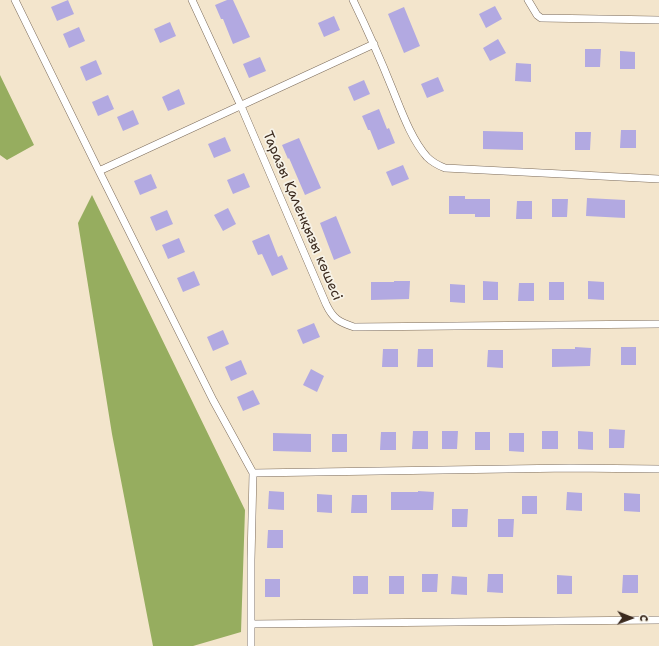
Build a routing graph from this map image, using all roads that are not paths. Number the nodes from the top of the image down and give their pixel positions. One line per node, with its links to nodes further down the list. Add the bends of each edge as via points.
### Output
1 (15, 0): 8 (street)
2 (192, 0): 7 (street, Таразы Қаленқызы көшесі)
3 (353, 0): 6 (street)
4 (528, 0): 5 (street, via 540,18)
5 (659, 20)
6 (374, 44): 7 (street); 9 (street, via 418,145 434,164 445,168)
7 (241, 106): 8 (street); 10 (street, Таразы Қаленқызы көшесі, via 330,314 340,322 354,327)
8 (98, 171): 12 (street, via 213,400)
9 (659, 179)
10 (659, 324)
11 (659, 469): 12 (street)
12 (253, 473): 14 (street)
13 (659, 620): 14 (street)
14 (251, 624): 15 (street)
15 (251, 646)

